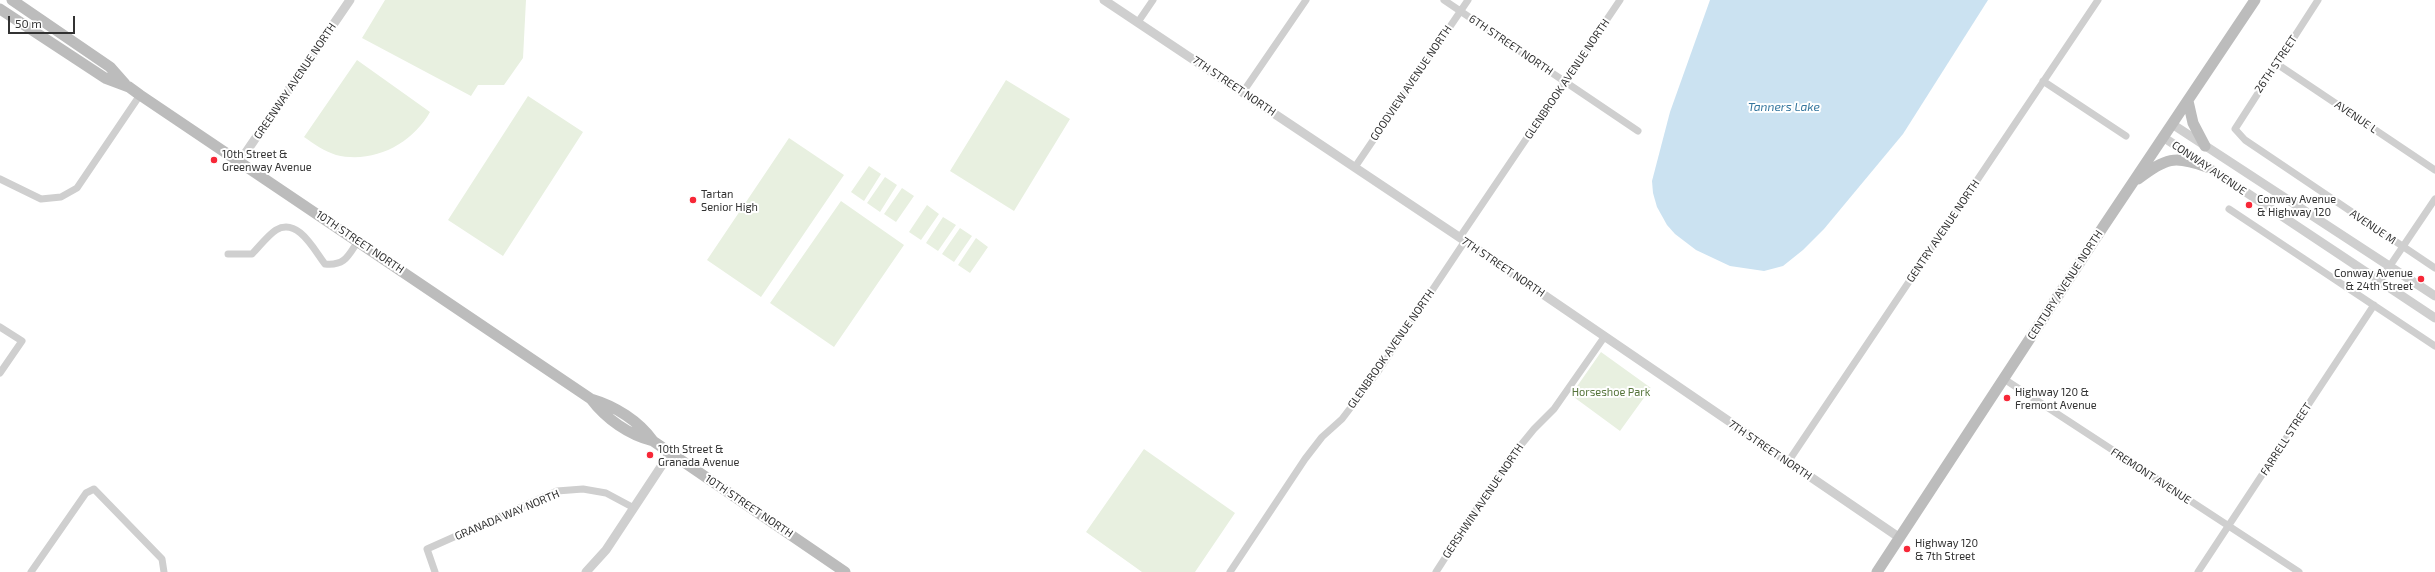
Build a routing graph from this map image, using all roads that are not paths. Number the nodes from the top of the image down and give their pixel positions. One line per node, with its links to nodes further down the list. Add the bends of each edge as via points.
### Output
1 (12, 0): 18 (main road, 10TH STREET NORTH, via 110,67)
2 (350, 0): 28 (street, GREENWAY AVENUE NORTH)
3 (1104, 0): 14 (street, 7TH STREET NORTH)
4 (1153, 0): 14 (street)
5 (1306, 0): 19 (street)
6 (1444, 0): 13 (street, 6TH STREET NORTH)
7 (1468, 0): 13 (street, GOODVIEW AVENUE NORTH)
8 (1620, 0): 17 (street, GLENBROOK AVENUE NORTH)
9 (2098, 0): 16 (street, GENTRY AVENUE NORTH)
10 (2255, 0): 21 (main road, CENTURY AVENUE NORTH)
11 (2318, 0): 15 (street, 26TH STREET)
12 (0, 9): 18 (main road, 10TH STREET NORTH, via 105,78)
13 (1460, 11): 17 (street, 6TH STREET NORTH); 29 (street, GOODVIEW AVENUE NORTH)
14 (1138, 22): 19 (street, 7TH STREET NORTH)
15 (2277, 64): 23 (street, 26TH STREET); 31 (street, AVENUE L)
16 (2043, 81): 25 (street); 52 (street, GENTRY AVENUE NORTH)
17 (1566, 82): 24 (street, 6TH STREET NORTH); 36 (street, GLENBROOK AVENUE NORTH)
18 (129, 87): 20 (main road, 10TH STREET NORTH)
19 (1243, 92): 29 (street, 7TH STREET NORTH)
20 (140, 95): 28 (main road, 10TH STREET NORTH); 32 (street, via 77,188 61,197 41,199)
21 (2188, 101): 22 (main road, CENTURY AVENUE NORTH); 27 (main road, via 2192,123)
22 (2172, 124): 26 (main road, CENTURY AVENUE NORTH); 27 (street, CONWAY AVENUE)
23 (2235, 129): 38 (street, AVENUE M, via 2245,140)
24 (1638, 131)
25 (2126, 136)
26 (2163, 137): 30 (street, CONWAY AVENUE); 33 (main road, CENTURY AVENUE NORTH)
27 (2206, 146): 40 (street, CONWAY AVENUE)
28 (240, 161): 37 (main road, 10TH STREET NORTH)
29 (1355, 167): 36 (street, 7TH STREET NORTH)
30 (2208, 167): 33 (main road, via 2184,160 2169,160); 42 (street, CONWAY AVENUE)
31 (2435, 170)
32 (0, 179)
33 (2132, 183): 50 (main road, CENTURY AVENUE NORTH)
34 (2435, 199): 38 (street)
35 (2229, 209): 44 (street)
36 (1463, 239): 47 (street, 7TH STREET NORTH); 61 (street, GLENBROOK AVENUE NORTH, via 1377,374 1342,419 1322,437 1305,459)
37 (358, 241): 39 (street, via 346,259 336,265 325,264 302,233 295,228 285,227 276,230 252,254); 51 (main road, 10TH STREET NORTH, via 591,399 601,412 632,434 653,441)
38 (2403, 247): 40 (street); 41 (street, AVENUE M)
39 (228, 254)
40 (2390, 266): 42 (street); 43 (street, CONWAY AVENUE)
41 (2435, 268)
42 (2379, 282): 45 (street, CONWAY AVENUE)
43 (2435, 296)
44 (2374, 305): 48 (street); 54 (street, FARRELL STREET)
45 (2435, 318)
46 (0, 326): 49 (street, via 22,341)
47 (1605, 336): 52 (street, 7TH STREET NORTH); 62 (street, GERSHWIN AVENUE NORTH, via 1554,409 1507,462)
48 (2435, 346)
49 (0, 373)
50 (2004, 379): 54 (street, FREMONT AVENUE); 55 (main road, CENTURY AVENUE NORTH)
51 (670, 453): 53 (street); 60 (main road, 10TH STREET NORTH)
52 (1788, 462): 55 (street, 7TH STREET NORTH)
53 (634, 508): 58 (street, GRANADA WAY NORTH, via 606,493 583,488 558,491 427,549); 59 (street, via 606,550)
54 (2229, 527): 64 (street, FARRELL STREET); 65 (street, FREMONT AVENUE)
55 (1900, 538): 63 (main road, CENTURY AVENUE NORTH)
56 (31, 572): 57 (street, via 86,493 94,489 162,559)
57 (164, 572)
58 (434, 572)
59 (586, 572)
60 (845, 572)
61 (1230, 572)
62 (1436, 572)
63 (1877, 572)
64 (2198, 572)
65 (2299, 572)

